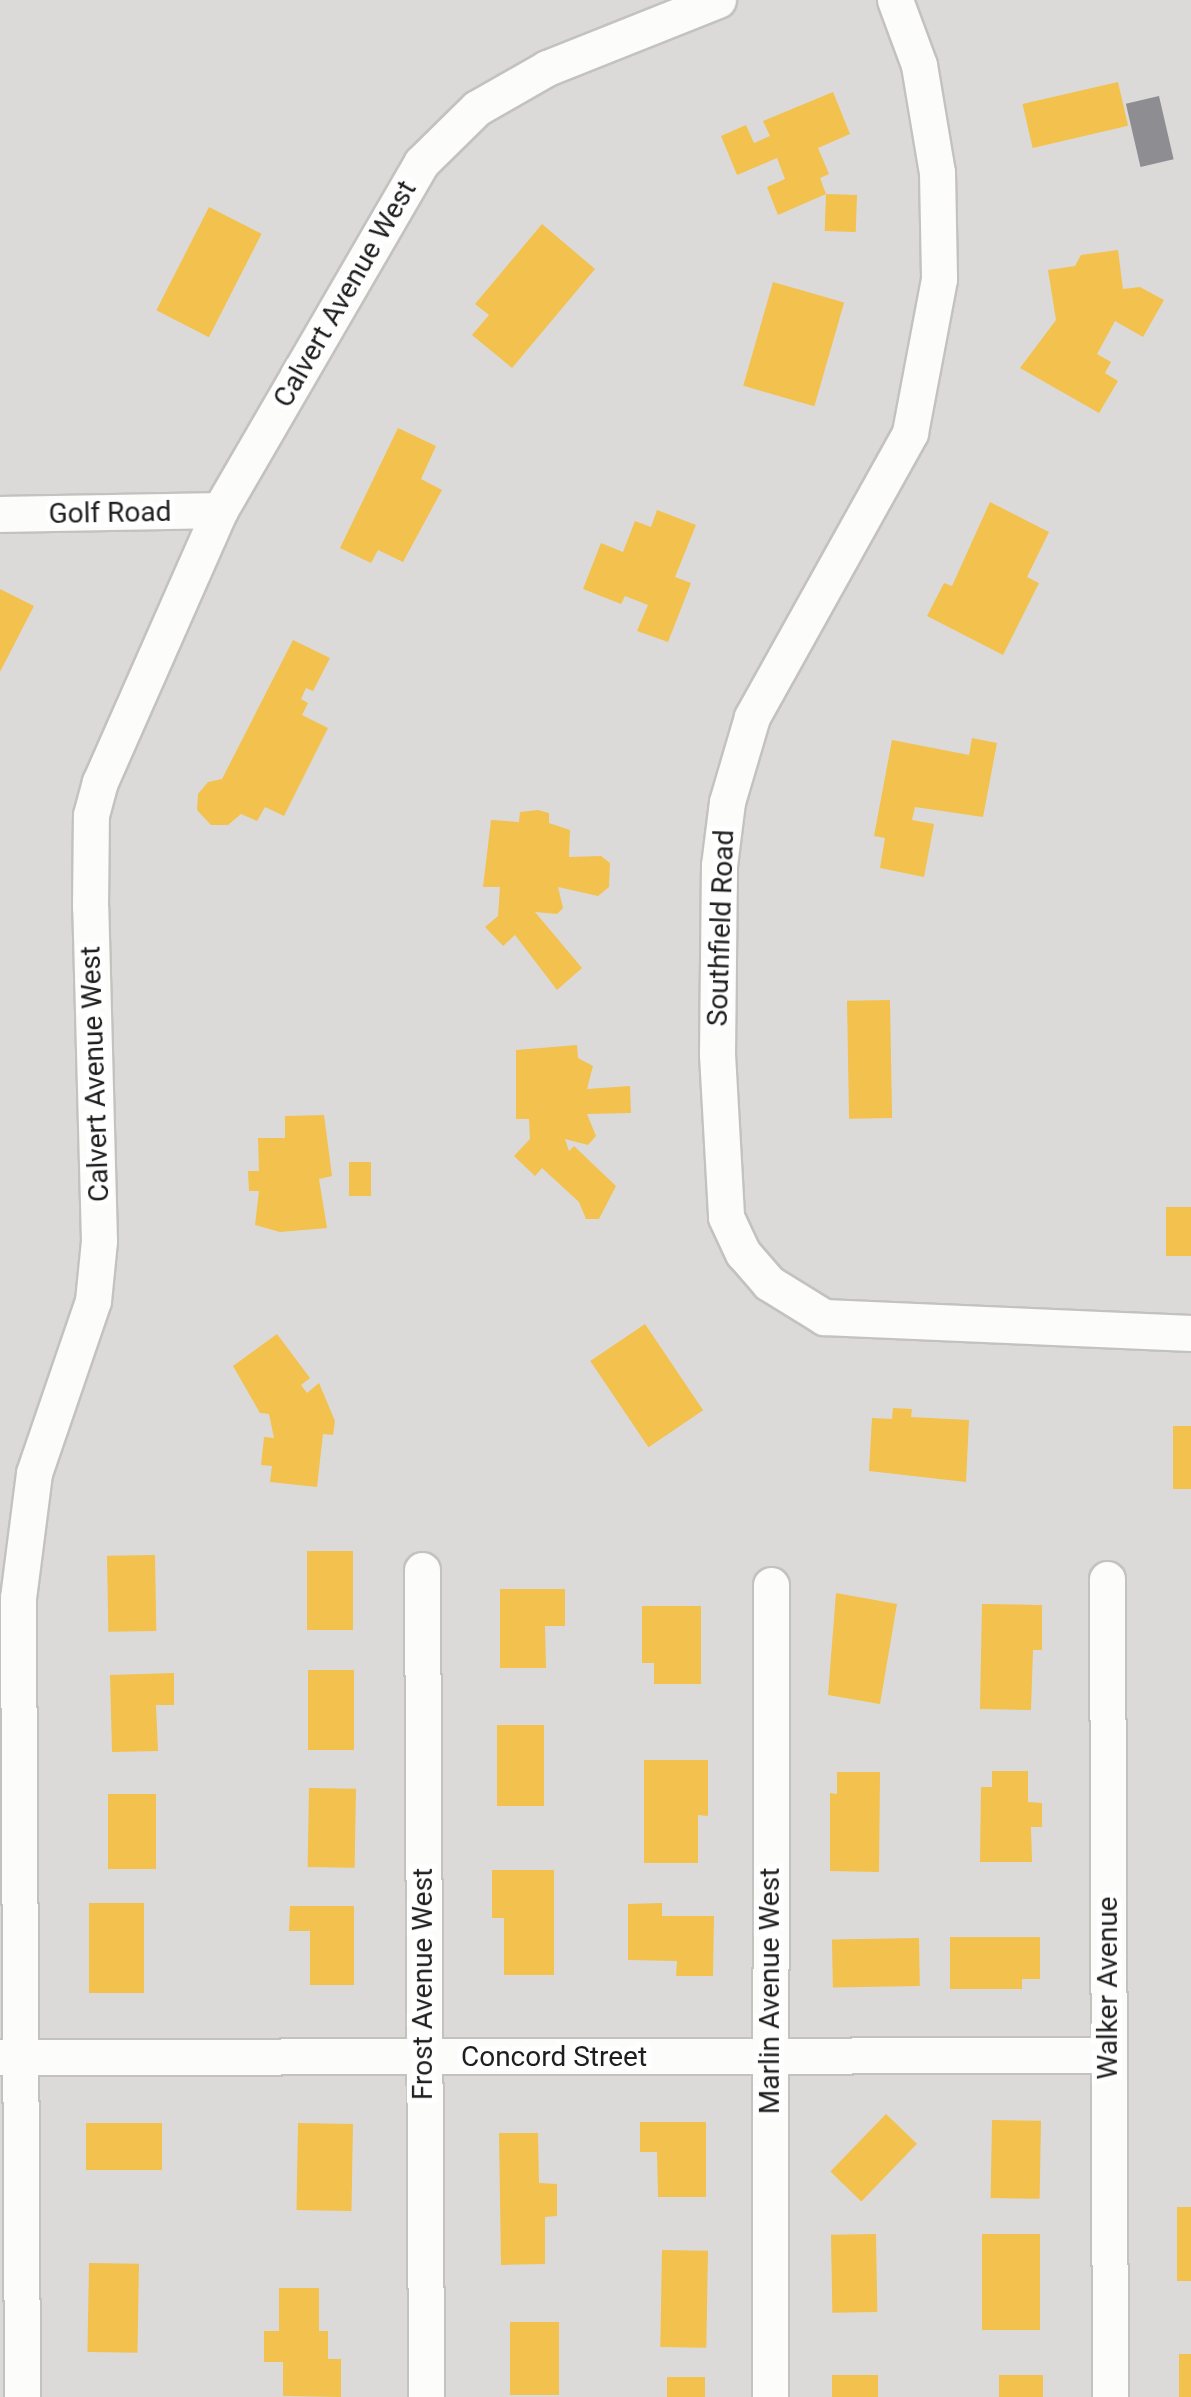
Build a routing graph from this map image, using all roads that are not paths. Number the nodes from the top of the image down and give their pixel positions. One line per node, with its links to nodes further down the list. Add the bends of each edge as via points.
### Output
1 (718, 0): 3 (street, Calvert Avenue West, via 547,68 477,108 420,163)
2 (895, 0): 5 (street, Southfield Road, via 919,65 937,172 939,279 910,432 766,688 727,802 719,865 717,1054 726,1218 742,1253 769,1283 824,1317)
3 (220, 510): 4 (street, Golf Road); 11 (street, Calvert Avenue West, via 114,746 91,815 99,1241 93,1301 34,1472 21,1535)
4 (0, 514)
5 (1191, 1334)
6 (422, 1570): 12 (street, Frost Avenue West)
7 (1106, 1579): 10 (street, Walker Avenue)
8 (771, 1585): 9 (street, Marlin Avenue West)
9 (770, 2056): 10 (street, Concord Street); 12 (street, Concord Street); 15 (street, Marlin Avenue West)
10 (1108, 2056): 16 (street, Walker Avenue)
11 (11, 2057): 12 (street, Concord Street); 13 (street, Calvert Avenue West)
12 (424, 2058): 14 (street, Frost Avenue West)
13 (22, 2397)
14 (426, 2397)
15 (770, 2397)
16 (1110, 2397)

